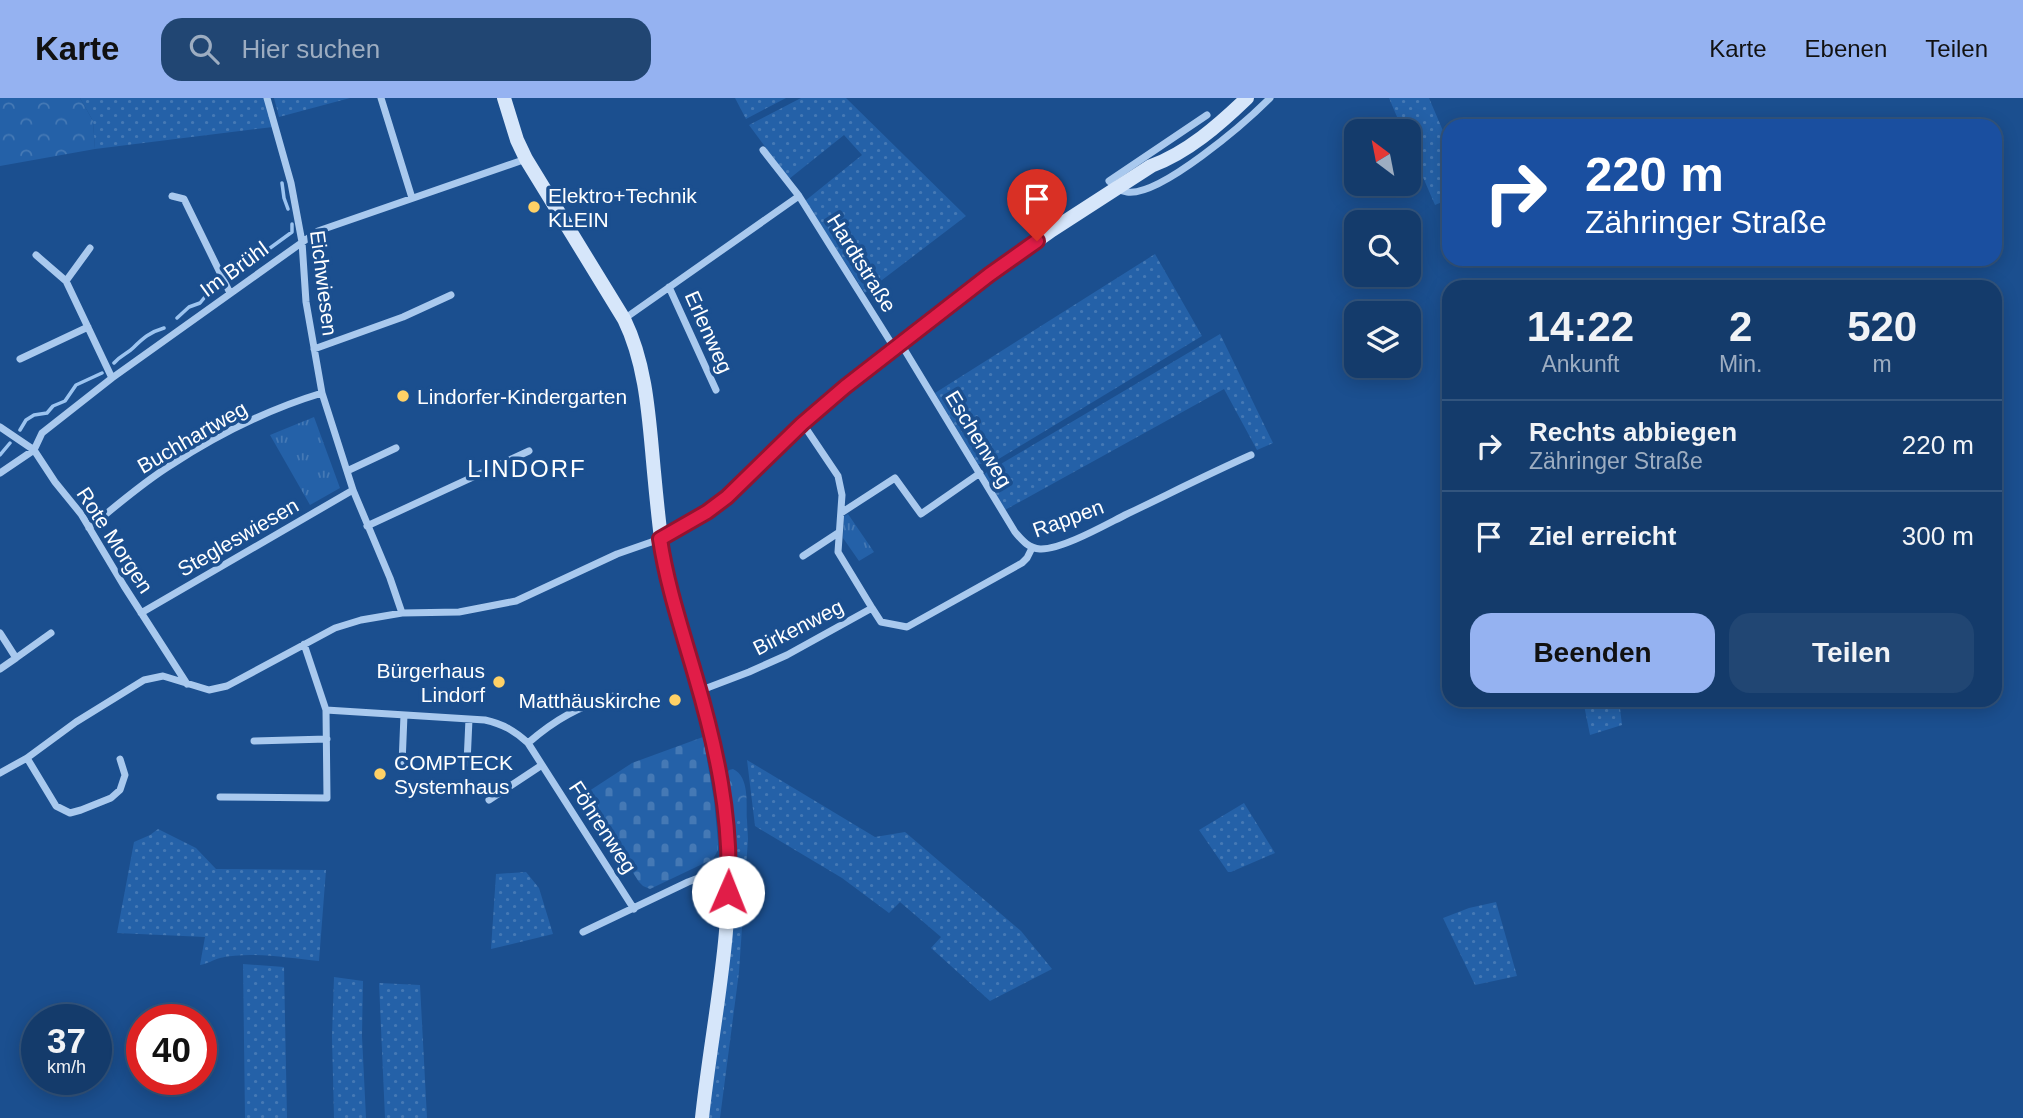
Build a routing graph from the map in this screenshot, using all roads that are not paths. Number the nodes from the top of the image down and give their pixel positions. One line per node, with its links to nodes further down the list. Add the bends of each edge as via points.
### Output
1 (267, 98): 13 (street, Eichwiesen)
2 (381, 98): 12 (street)
3 (504, 98): 8 (street)
4 (1247, 98): 9 (street, via 1194,142)
5 (1270, 98): 9 (street, via 1232,134 1160,183 1136,192)
6 (1207, 115): 9 (street, via 1109,181)
7 (763, 150): 11 (street, Hardtstraße)
8 (526, 159): 12 (street, Im Brühl); 20 (street)
9 (1117, 189): 22 (street, via 1052,230)
10 (173, 196): 18 (street, via 184,198)
11 (799, 196): 17 (street); 22 (street, Hardtstraße)
12 (412, 198): 13 (street, Im Brühl, via 318,231)
13 (302, 242): 18 (street, Im Brühl); 23 (street, Eichwiesen)
14 (90, 248): 16 (street)
15 (36, 255): 16 (street)
16 (66, 282): 21 (street)
17 (669, 288): 20 (street); 26 (street, Erlenweg)
18 (230, 293): 25 (street, Im Brühl)
19 (452, 295): 23 (street)
20 (624, 319): 42 (street, via 642,371 648,407)
21 (88, 327): 24 (street); 25 (street)
22 (898, 347): 28 (street); 36 (street, Eschenweg)
23 (314, 349): 27 (street, Eichwiesen)
24 (20, 359)
25 (113, 379): 31 (street, Im Brühl, via 42,433)
26 (716, 390)
27 (322, 393): 34 (street, Eichwiesen); 40 (street, Buchhartweg, via 276,410 170,465)
28 (802, 424): 38 (street, Birkenweg, via 838,476); 42 (street, via 727,497)
29 (0, 427): 31 (street, Rote Morgen)
30 (396, 448): 34 (street)
31 (34, 450): 35 (street, Im Brühl); 40 (street, Rote Morgen)
32 (529, 451): 39 (street)
33 (1251, 455): 43 (street, Rappen, via 1057,546)
34 (346, 471): 37 (street, Eichwiesen)
35 (0, 473)
36 (980, 473): 38 (street, via 920,514 895,478); 43 (street, Eschenweg, via 1015,531)
37 (353, 490): 39 (street, Eichwiesen); 46 (street, Stegleswiesen)
38 (841, 513): 41 (street, Birkenweg)
39 (367, 526): 47 (street, Eichwiesen)
40 (89, 528): 46 (street, Rote Morgen)
41 (838, 533): 44 (street); 45 (street, Birkenweg, via 838,552)
42 (660, 539): 47 (street, via 516,601 459,612); 54 (street)
43 (1032, 548): 45 (street, Rappen, via 1022,563 908,626 881,622)
44 (803, 555)
45 (872, 608): 54 (street, Birkenweg, via 787,655)
46 (141, 613): 53 (street, Rote Morgen)
47 (402, 613): 50 (street, via 335,628)
48 (0, 633): 51 (street)
49 (51, 633): 51 (street)
50 (304, 644): 53 (street, via 227,686 209,690); 56 (street)
51 (16, 658): 52 (street)
52 (0, 669)
53 (188, 684): 62 (street, via 163,676 144,680)
54 (699, 691): 70 (street, via 725,808)
55 (613, 696): 61 (street, via 577,708)
56 (326, 710): 57 (street, Föhrenweg); 59 (street)
57 (404, 715): 58 (street, Föhrenweg); 65 (street)
58 (470, 719): 61 (street, Föhrenweg, via 500,723); 64 (street)
59 (327, 738): 60 (street); 68 (street, via 327,798)
60 (254, 741)
61 (528, 743): 66 (street, Föhrenweg)
62 (27, 758): 63 (street, via 56,806 69,813 111,798 120,790 125,775); 67 (street)
63 (120, 759)
64 (467, 763)
65 (402, 764)
66 (542, 765): 69 (street); 71 (street, Föhrenweg)
67 (0, 773)
68 (220, 797)
69 (489, 800)
70 (729, 873): 71 (street, via 701,877); 73 (street)
71 (634, 909): 72 (street)
72 (583, 933)
73 (702, 1118)

